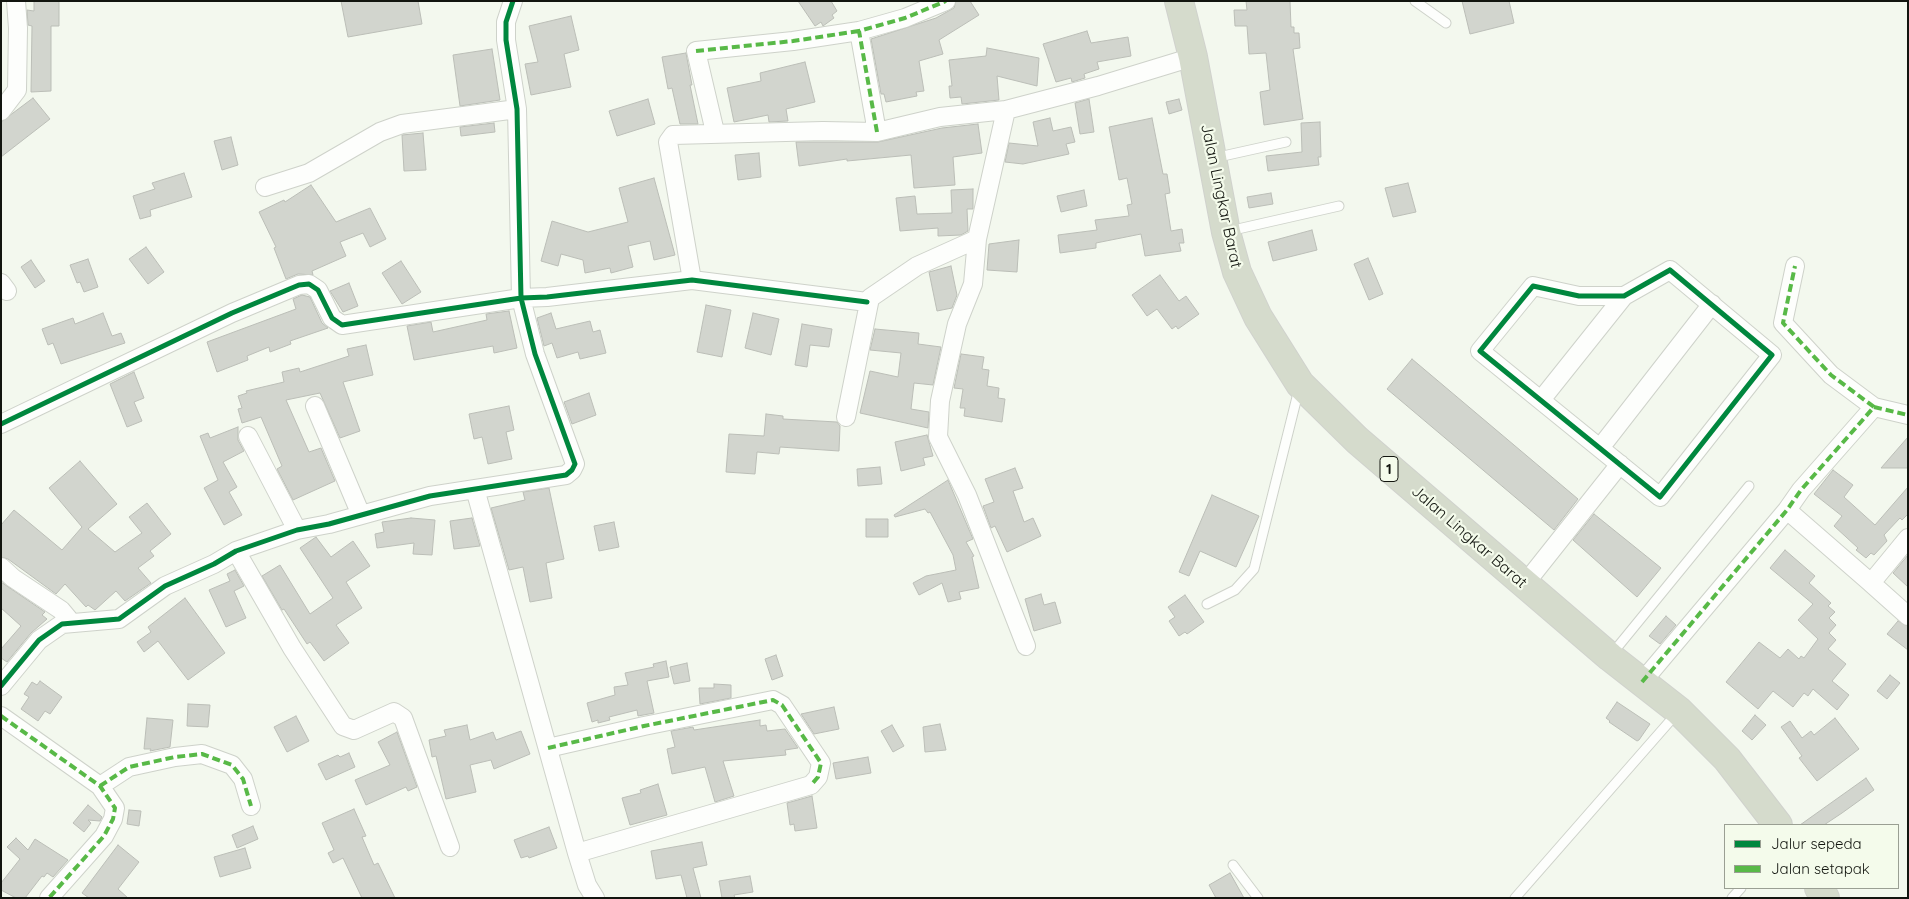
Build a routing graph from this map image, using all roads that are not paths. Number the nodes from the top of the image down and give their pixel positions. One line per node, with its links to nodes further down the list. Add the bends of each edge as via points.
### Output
1 (513, 1): 10 (street, via 506,22 506,40)
2 (946, 1): 7 (street, via 906,18)
3 (1179, 1): 8 (highway, Jalan Lingkar Barat / 1)
4 (1414, 1): 6 (lane)
5 (11, 11): 9 (street, via 18,28 16,90)
6 (1446, 23)
7 (859, 31): 12 (street, via 696,51); 13 (street)
8 (1193, 57): 11 (street); 15 (highway, Jalan Lingkar Barat / 1)
9 (2, 109)
10 (517, 109): 16 (street, via 402,124 380,132 309,174); 23 (street)
11 (1006, 110): 13 (street, via 940,118); 19 (street)
12 (715, 132): 13 (street); 21 (street, via 679,133 668,142)
13 (877, 132)
14 (1286, 142): 15 (lane)
15 (1211, 159): 18 (highway, Jalan Lingkar Barat / 1)
16 (265, 187)
17 (1339, 206): 18 (lane)
18 (1226, 232): 26 (highway, Jalan Lingkar Barat / 1, via 1237,272 1258,317)
19 (977, 239): 24 (street, via 917,266 876,292); 49 (street, via 973,284 957,324 940,401 938,437 967,495)
20 (1795, 266): 29 (street, via 1783,323 1831,375)
21 (692, 280): 23 (street, via 547,298); 24 (street)
22 (1624, 296): 25 (street, via 1670,270); 27 (street); 27 (street, via 1578,296 1533,286 1480,351)
23 (521, 298): 32 (street, via 342,325 332,318 318,290 309,284 299,285 208,324); 37 (street, via 535,354 574,464 566,474)
24 (867, 302): 31 (street)
25 (1712, 304): 34 (street); 35 (street, via 1772,356 1660,496)
26 (1300, 384): 45 (highway, Jalan Lingkar Barat / 1, via 1357,440); 46 (lane, via 1254,569 1234,590)
27 (1541, 400): 34 (street)
28 (315, 406): 39 (street)
29 (1874, 407): 30 (street); 38 (street)
30 (1908, 415)
31 (846, 417)
32 (1, 424)
33 (248, 436): 40 (street)
34 (1600, 448): 35 (street)
35 (1620, 464): 45 (street)
36 (1749, 486): 50 (lane)
37 (475, 489): 39 (street, via 430,496); 55 (street)
38 (1787, 510): 44 (street); 51 (street)
39 (361, 515): 40 (street)
40 (297, 530): 42 (street)
41 (1908, 538): 44 (street)
42 (236, 551): 48 (street, via 166,586 119,620); 59 (street, via 292,648 343,726 354,730 394,712 403,718)
43 (1, 567): 48 (street, via 61,610)
44 (1871, 583): 47 (street)
45 (1524, 585): 50 (highway, Jalan Lingkar Barat / 1)
46 (1208, 604)
47 (1908, 616)
48 (71, 622): 52 (street, via 62,624 39,640)
49 (1026, 646)
50 (1610, 658): 51 (highway, Jalan Lingkar Barat / 1)
51 (1642, 682): 53 (highway, Jalan Lingkar Barat / 1)
52 (1, 686)
53 (1678, 711): 58 (highway, Jalan Lingkar Barat / 1, via 1727,759); 65 (lane)
54 (1, 716): 56 (street)
55 (548, 748): 60 (street); 60 (street, via 773,700 782,705 821,763 818,777 811,785)
56 (100, 786): 57 (street, via 129,767 202,754 232,765 243,779); 62 (street, via 115,808 113,819 104,836)
57 (251, 806)
58 (1777, 824)
59 (450, 847)
60 (577, 853): 63 (street, via 587,885)
61 (1233, 865): 64 (lane)
62 (49, 898)
63 (595, 898)
64 (1258, 898)
65 (1515, 898)

